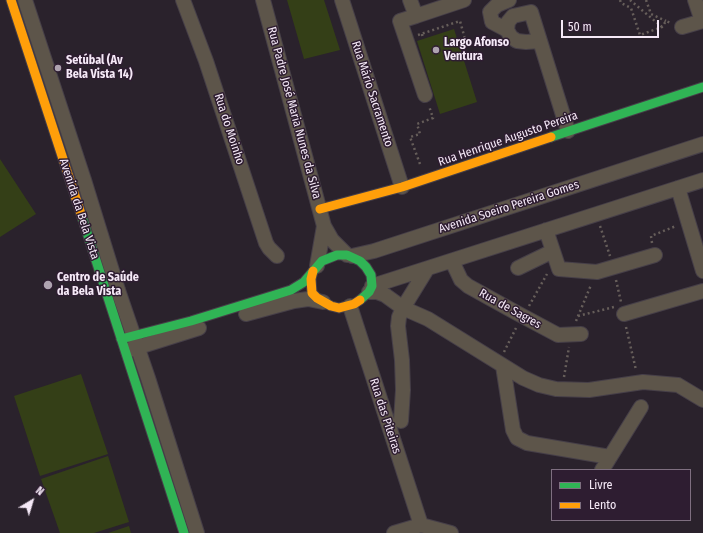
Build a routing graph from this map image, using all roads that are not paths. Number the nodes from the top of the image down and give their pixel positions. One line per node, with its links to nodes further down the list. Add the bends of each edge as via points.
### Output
1 (11, 0): 42 (street, Avenida da Bela Vista)
2 (25, 0): 42 (street, Avenida da Bela Vista)
3 (183, 0): 26 (street, Rua do Moinho, via 206,61 266,243)
4 (263, 0): 21 (street, Rua Padre José Maria Nunes da Silva)
5 (342, 0): 19 (street, Rua Mário Sacramento)
6 (464, 0): 9 (street)
7 (695, 0): 10 (street)
8 (501, 2): 12 (street, via 490,12 492,22)
9 (413, 7): 15 (street, via 400,21)
10 (703, 21): 11 (street)
11 (682, 27)
12 (507, 30): 13 (street, via 517,41); 13 (street, via 508,22 513,16 531,12)
13 (540, 41): 16 (street)
14 (703, 87): 16 (street, Rua Henrique Augusto Pereira)
15 (425, 95)
16 (568, 131): 19 (street, Rua Henrique Augusto Pereira)
17 (703, 144): 27 (street, Avenida Soeiro Pereira Gomes, via 374,251)
18 (703, 180): 20 (street)
19 (402, 188): 21 (street, Rua Henrique Augusto Pereira)
20 (678, 188): 23 (street); 32 (street)
21 (320, 209): 22 (street, Rua Padre José Maria Nunes da Silva)
22 (324, 226): 27 (street, Rua Padre José Maria Nunes da Silva, via 332,240); 29 (street, Rua Padre José Maria Nunes da Silva)
23 (546, 230): 24 (street); 28 (street)
24 (553, 251): 25 (street, via 559,269 597,272); 30 (street)
25 (655, 255)
26 (277, 256)
27 (349, 256): 29 (street, Avenida Soeiro Pereira Gomes, via 330,257 322,260); 33 (street, via 366,267 371,275)
28 (452, 261): 31 (street); 41 (street, Rua de Sagres, via 461,280 468,286 558,335)
29 (315, 268): 36 (street, via 311,279 312,293); 42 (street, Avenida Soeiro Pereira Gomes, via 304,282 291,290)
30 (518, 268)
31 (427, 269): 33 (street); 34 (street)
32 (703, 271)
33 (370, 289): 37 (street, via 362,299); 38 (street, via 386,295)
34 (414, 290): 38 (street); 40 (street, via 416,302)
35 (703, 291): 39 (street)
36 (323, 302): 37 (street, via 339,308); 42 (street, via 308,299 285,302)
37 (350, 306): 49 (street, Rua das Piteiras)
38 (403, 308): 40 (street); 46 (street, via 398,326 404,390)
39 (623, 310)
40 (428, 319): 43 (street)
41 (581, 334)
42 (129, 343): 50 (street, Avenida da Bela Vista); 51 (street, Avenida da Bela Vista)
43 (503, 366): 44 (street, via 523,378 556,390 589,390 639,383 678,385); 47 (street, via 512,430 517,438 527,443)
44 (703, 400)
45 (642, 407): 47 (street)
46 (401, 421)
47 (610, 457): 48 (street)
48 (603, 469)
49 (421, 525): 52 (street); 53 (street)
50 (184, 533)
51 (197, 533)
52 (394, 533)
53 (451, 533)

